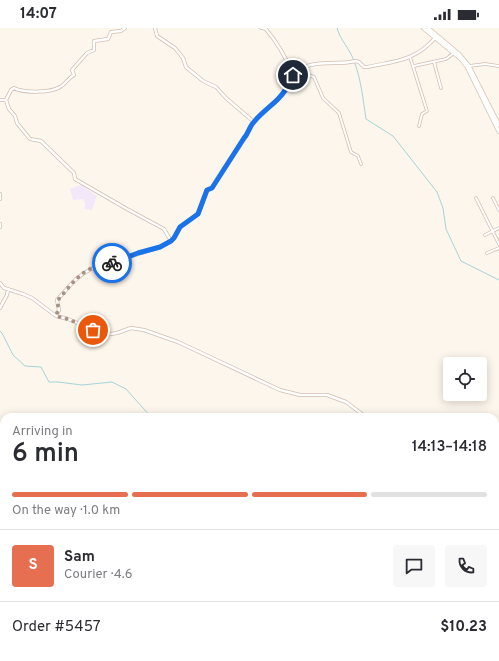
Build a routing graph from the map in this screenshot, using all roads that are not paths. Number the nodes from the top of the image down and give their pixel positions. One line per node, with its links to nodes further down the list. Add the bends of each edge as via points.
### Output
1 (125, 28): 18 (street, via 111,32 108,39 94,41 94,50 87,53 72,70 74,75 59,88 35,91 14,88)
2 (155, 28): 19 (street, via 157,36 175,48 186,67 203,81 216,87)
3 (261, 28): 6 (street)
4 (423, 28): 7 (main road)
5 (428, 28): 12 (main road)
6 (265, 29): 14 (street, via 274,39)
7 (435, 38): 8 (main road); 9 (street, via 427,48)
8 (454, 53): 10 (street, via 446,60); 22 (main road, via 467,67)
9 (410, 57): 11 (street); 15 (street, via 368,67 359,62 320,63 305,66)
10 (434, 62): 11 (street); 16 (street)
11 (414, 66): 21 (street, via 427,111 422,114)
12 (469, 66): 13 (street); 20 (main road)
13 (499, 66)
14 (292, 72): 15 (street); 19 (street, via 293,76 279,98)
15 (299, 72): 23 (street, via 314,77 323,98 339,113 351,152 358,156)
16 (441, 88)
17 (0, 100): 18 (street)
18 (6, 100): 32 (street, via 17,124 30,140 41,141 74,173 75,179 164,229)
19 (254, 122): 32 (street, via 212,188 207,190 198,214 180,227)
20 (499, 125)
21 (420, 126)
22 (499, 132)
23 (361, 164)
24 (0, 194): 27 (street)
25 (476, 198): 30 (street)
26 (493, 198): 28 (street)
27 (0, 199)
28 (499, 210)
29 (499, 228): 30 (street)
30 (493, 231): 31 (street); 33 (street)
31 (485, 235)
32 (171, 241): 39 (street, via 84,273 72,282 58,300)
33 (499, 244)
34 (499, 248): 35 (street)
35 (487, 253)
36 (0, 284): 37 (street)
37 (8, 289): 38 (street, via 8,295); 39 (street, via 32,298)
38 (0, 308)
39 (56, 316): 40 (street, via 105,335 131,328 144,330 280,390 300,395 327,395 346,402)
40 (361, 413)

